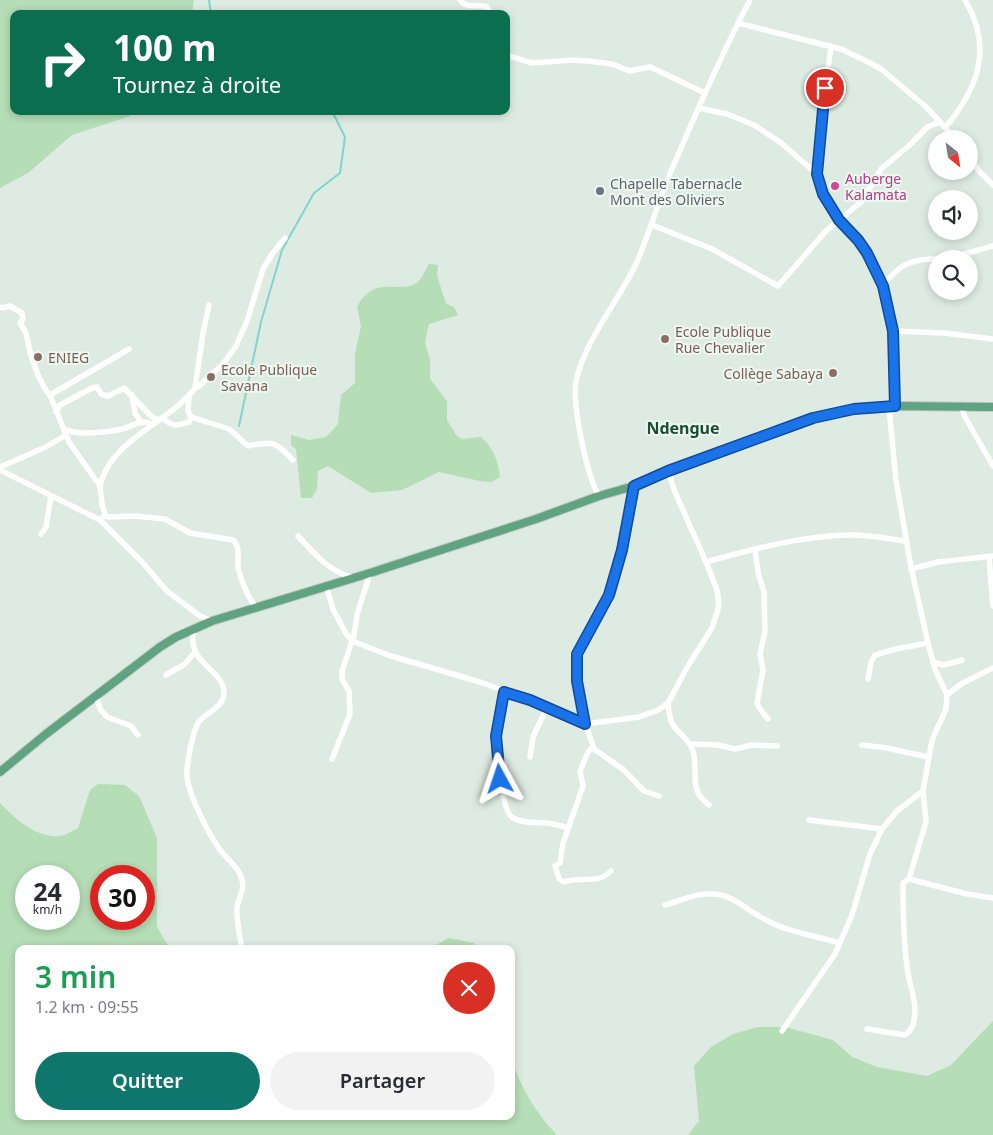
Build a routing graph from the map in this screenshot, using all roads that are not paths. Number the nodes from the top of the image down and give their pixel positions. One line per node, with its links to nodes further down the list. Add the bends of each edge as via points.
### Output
1 (460, 0): 4 (street, via 468,6 487,7)
2 (750, 0): 5 (street)
3 (965, 0): 6 (street, via 974,8)
4 (489, 10)
5 (738, 23): 7 (street); 10 (street)
6 (985, 31)
7 (831, 47): 12 (street, via 881,69); 15 (street)
8 (510, 57): 10 (street, via 532,63 588,61 612,64 629,71 650,67)
9 (985, 68): 13 (street, via 973,93)
10 (705, 93): 11 (street)
11 (699, 108): 15 (street, via 727,114 754,125 780,142); 18 (street)
12 (940, 122): 13 (street); 17 (street, via 927,127 881,170 862,201)
13 (945, 128)
14 (978, 168): 16 (street)
15 (817, 174): 17 (street, via 823,194)
16 (993, 185)
17 (839, 220): 18 (street, via 811,246 778,286 712,249); 23 (street, via 867,253)
18 (652, 225): 49 (street, via 634,267 588,349 576,383 579,429)
19 (285, 238): 29 (street, via 263,269 236,346 223,364)
20 (993, 246): 21 (street)
21 (978, 250)
22 (928, 260): 23 (street, via 915,260 905,265)
23 (883, 286): 26 (street)
24 (209, 305): 29 (street)
25 (0, 307): 30 (street, via 10,306 22,313 20,323 26,333 31,356)
26 (893, 331): 27 (street); 33 (street)
27 (993, 339)
28 (129, 349): 30 (street)
29 (195, 388): 32 (street)
30 (50, 395): 36 (street)
31 (132, 395): 36 (street, via 124,388 108,396 101,394 96,387 60,405); 38 (street, via 152,417); 39 (street, via 135,413)
32 (189, 395): 37 (street); 38 (street)
33 (892, 406): 34 (main road); 45 (main road, via 854,409 813,418); 53 (street, via 896,480)
34 (961, 406): 35 (main road); 43 (street)
35 (993, 407)
36 (56, 412): 41 (street)
37 (191, 417): 38 (street, via 189,422 178,426); 42 (street, via 230,428 248,446 267,442 280,446)
38 (160, 419): 40 (street)
39 (141, 422): 40 (street); 41 (street, via 111,431)
40 (152, 424): 46 (street, via 114,457)
41 (65, 432): 44 (street, via 37,451); 46 (street, via 73,450)
42 (293, 460)
43 (993, 466)
44 (0, 469): 48 (street)
45 (668, 471): 47 (main road); 56 (street)
46 (100, 486): 50 (street)
47 (634, 486): 49 (main road); 79 (street, via 622,550 609,595 577,654 577,681)
48 (51, 496): 50 (street); 51 (street, via 46,527)
49 (599, 496): 58 (main road)
50 (103, 518): 62 (street, via 165,519 190,533 233,540 238,548 246,591); 63 (street, via 167,591)
51 (41, 534)
52 (298, 536): 59 (street, via 328,567)
53 (906, 541): 54 (street, via 845,535); 57 (street)
54 (755, 549): 56 (street); 78 (street, via 764,592 765,631 760,654 763,666 758,702)
55 (991, 556): 57 (street, via 938,562); 61 (street)
56 (706, 562): 76 (street, via 717,590 718,609 712,628)
57 (911, 569): 66 (street)
58 (370, 573): 59 (main road); 65 (street)
59 (354, 578): 60 (main road)
60 (326, 586): 62 (main road); 65 (street, via 336,615)
61 (993, 606)
62 (256, 607): 63 (main road)
63 (212, 621): 64 (main road)
64 (194, 628): 67 (street, via 192,641); 75 (main road, via 160,647)
65 (352, 641): 73 (street); 87 (street, via 342,676 349,690 350,714)
66 (928, 643): 69 (street); 72 (street, via 875,655)
67 (196, 652): 71 (street, via 185,664); 100 (street, via 220,681 224,699 198,723 187,769 188,788 218,848 241,876 243,891 237,906)
68 (962, 660): 69 (street, via 944,665)
69 (933, 662): 74 (street)
70 (993, 668): 74 (street)
71 (166, 675)
72 (868, 678)
73 (504, 692): 77 (street); 93 (street, via 496,744 508,812 518,820)
74 (947, 695): 86 (street, via 946,709)
75 (96, 696): 80 (street, via 107,717 131,726); 88 (main road)
76 (668, 703): 79 (street, via 639,717); 81 (street, via 670,720)
77 (547, 707): 79 (street); 85 (street, via 533,737)
78 (768, 718)
79 (585, 724): 84 (street)
80 (138, 735)
81 (690, 744): 82 (street, via 735,749 752,745); 91 (street, via 695,758 697,792)
82 (777, 746)
83 (862, 746): 86 (street)
84 (594, 749): 90 (street, via 624,770 644,791); 93 (street, via 588,752 580,771 584,786)
85 (530, 757)
86 (928, 757): 89 (street)
87 (332, 760)
88 (0, 772)
89 (923, 790): 94 (street, via 897,811); 96 (street, via 926,822)
90 (659, 796)
91 (709, 805)
92 (809, 820): 94 (street)
93 (569, 828): 95 (street, via 560,863 555,866 560,881 594,879)
94 (882, 829): 99 (street, via 870,854)
95 (611, 871)
96 (909, 879): 97 (street); 101 (street, via 903,883 903,914 906,965 915,1007 913,1026 904,1035)
97 (993, 898)
98 (665, 905): 99 (street, via 715,894 789,931)
99 (840, 943): 102 (street, via 828,967)
100 (242, 945)
101 (867, 1029)
102 (782, 1031)

